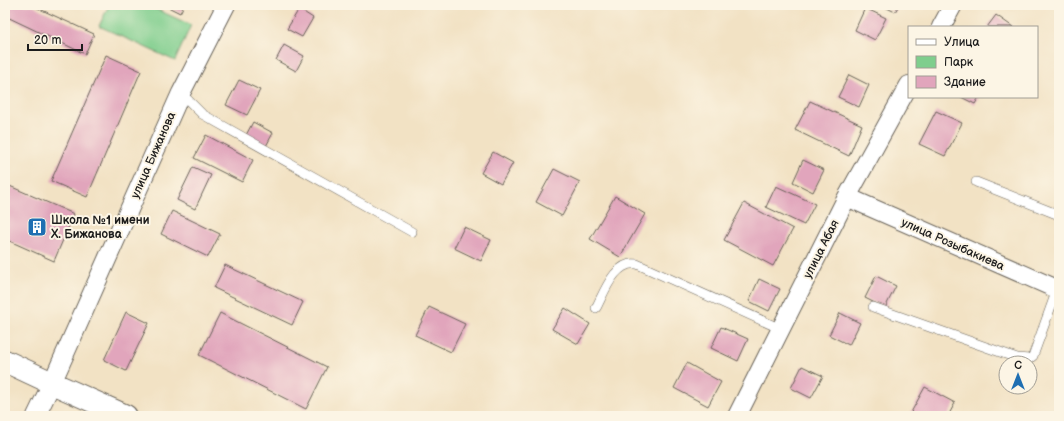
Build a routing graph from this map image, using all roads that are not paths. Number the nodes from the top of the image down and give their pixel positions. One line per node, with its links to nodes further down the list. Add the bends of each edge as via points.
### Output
1 (226, 5): 5 (street, улица Бижанова)
2 (952, 5): 3 (street)
3 (941, 26)
4 (908, 87): 7 (street, улица Абая)
5 (181, 93): 9 (lane, via 202,114); 15 (street, улица Бижанова)
6 (976, 182): 8 (lane)
7 (847, 197): 10 (street, улица Розыбакиева); 13 (street, улица Абая)
8 (1059, 215)
9 (412, 232)
10 (1058, 288): 11 (lane, via 1030,359 1017,358)
11 (873, 307)
12 (596, 308): 13 (lane, via 613,277 621,268 632,263)
13 (781, 329): 18 (street, улица Абая)
14 (5, 361): 15 (street)
15 (52, 384): 16 (street, улица Бижанова); 17 (street)
16 (36, 416)
17 (126, 416)
18 (737, 416)

